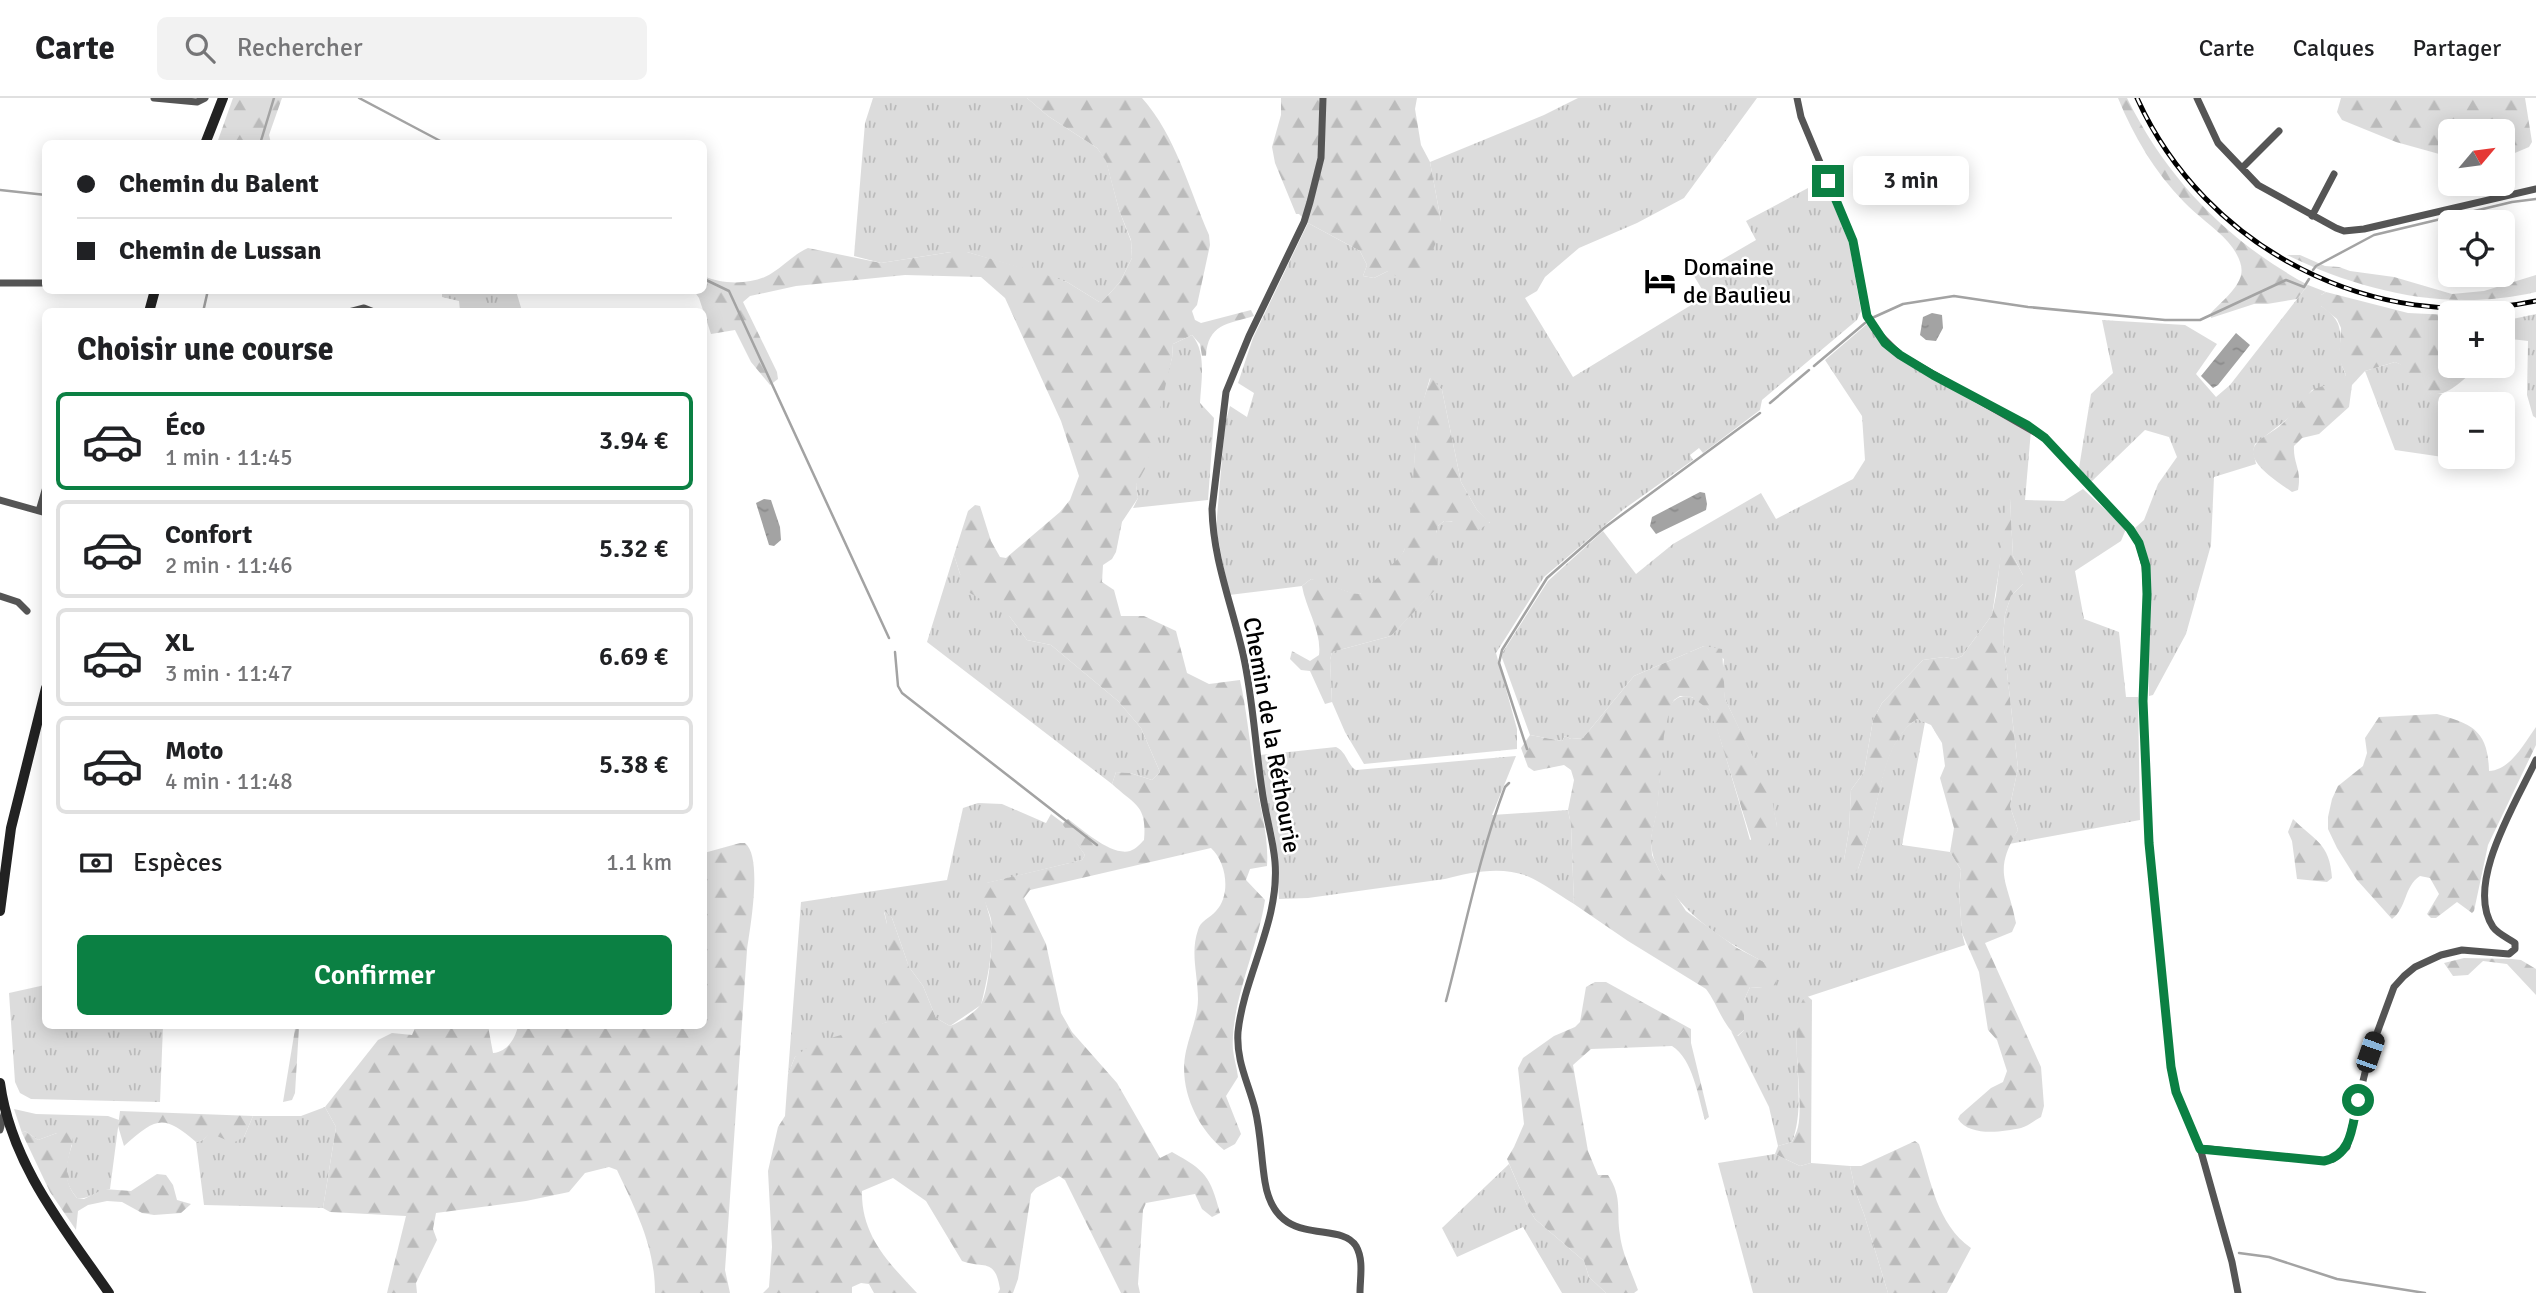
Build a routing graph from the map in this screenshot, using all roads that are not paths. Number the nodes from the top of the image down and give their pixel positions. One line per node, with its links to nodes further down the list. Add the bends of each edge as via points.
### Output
1 (154, 98): 2 (street, via 197,102)
2 (205, 98)
3 (223, 98): 8 (main road)
4 (1323, 98): 27 (street, Chemin de la Réthourie, via 1321,158 1304,222 1226,392 1212,526 1243,654 1275,867 1274,894 1241,1015 1237,1051 1258,1122 1269,1198 1288,1223 1350,1239 1359,1254)
5 (1797, 98): 25 (street, via 1853,241 1867,316 1876,331 1900,355 2045,438 2139,543 2147,594 2143,701 2149,843 2171,1067 2176,1092)
6 (2197, 98): 9 (street, via 2218,143)
7 (2279, 131): 9 (street)
8 (207, 140)
9 (2242, 168): 12 (street, via 2258,185)
10 (2334, 174): 12 (street)
11 (2536, 189): 12 (street, via 2352,231)
12 (2312, 216)
13 (0, 283): 14 (street)
14 (42, 283)
15 (0, 500): 16 (street)
16 (42, 512)
17 (0, 596): 18 (street)
18 (27, 611)
19 (42, 704): 21 (main road, via 11,828)
20 (2536, 760): 25 (street, via 2497,842 2485,885 2488,919 2495,930 2515,943 2515,949 2509,954 2462,950 2441,955 2404,976 2395,987 2370,1052 2347,1147 2324,1161)
21 (0, 911)
22 (0, 1083): 23 (main road)
23 (5, 1109): 24 (street); 26 (main road, via 20,1153 42,1195)
24 (0, 1130)
25 (2200, 1149): 28 (street)
26 (108, 1293)
27 (1360, 1293)
28 (2238, 1293)

